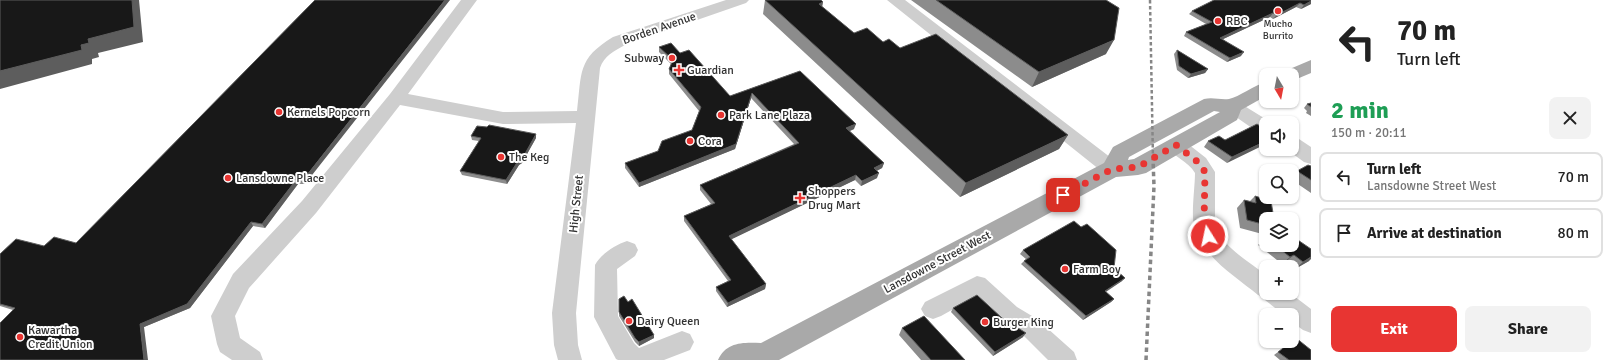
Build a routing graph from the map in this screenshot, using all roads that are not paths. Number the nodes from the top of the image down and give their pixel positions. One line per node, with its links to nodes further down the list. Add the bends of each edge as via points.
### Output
1 (469, 0): 8 (street)
2 (895, 0): 15 (street)
3 (735, 1): 4 (street, Borden Avenue, via 619,41)
4 (601, 52): 10 (street, High Street, via 594,58 591,68)
5 (1311, 66): 6 (main road)
6 (1299, 72)
7 (1259, 92): 9 (main road, Lansdowne Street West)
8 (396, 98): 10 (street, via 503,118); 23 (street, via 309,207 241,281 223,316 229,344)
9 (1232, 106): 11 (street); 12 (main road, Lansdowne Street West, via 1230,114); 15 (main road, via 1211,104 1120,152)
10 (585, 117): 24 (street, High Street, via 564,313 566,345)
11 (1259, 123)
12 (1176, 145): 15 (main road, Lansdowne Street West, via 1138,167); 17 (street, via 1199,163 1205,172 1204,224 1208,236 1225,256)
13 (1299, 149): 14 (street)
14 (1311, 157)
15 (1112, 169): 22 (main road, Lansdowne Street West)
16 (628, 250): 21 (street, via 606,265 606,318 625,351 636,360)
17 (1259, 283)
18 (1282, 300): 20 (street)
19 (933, 309): 26 (street, via 977,285 1009,314 1029,326)
20 (1311, 323)
21 (682, 342)
22 (762, 358): 25 (main road, Lansdowne Street West, via 742,354)
23 (251, 360)
24 (570, 360)
25 (731, 360)
26 (1065, 360)

